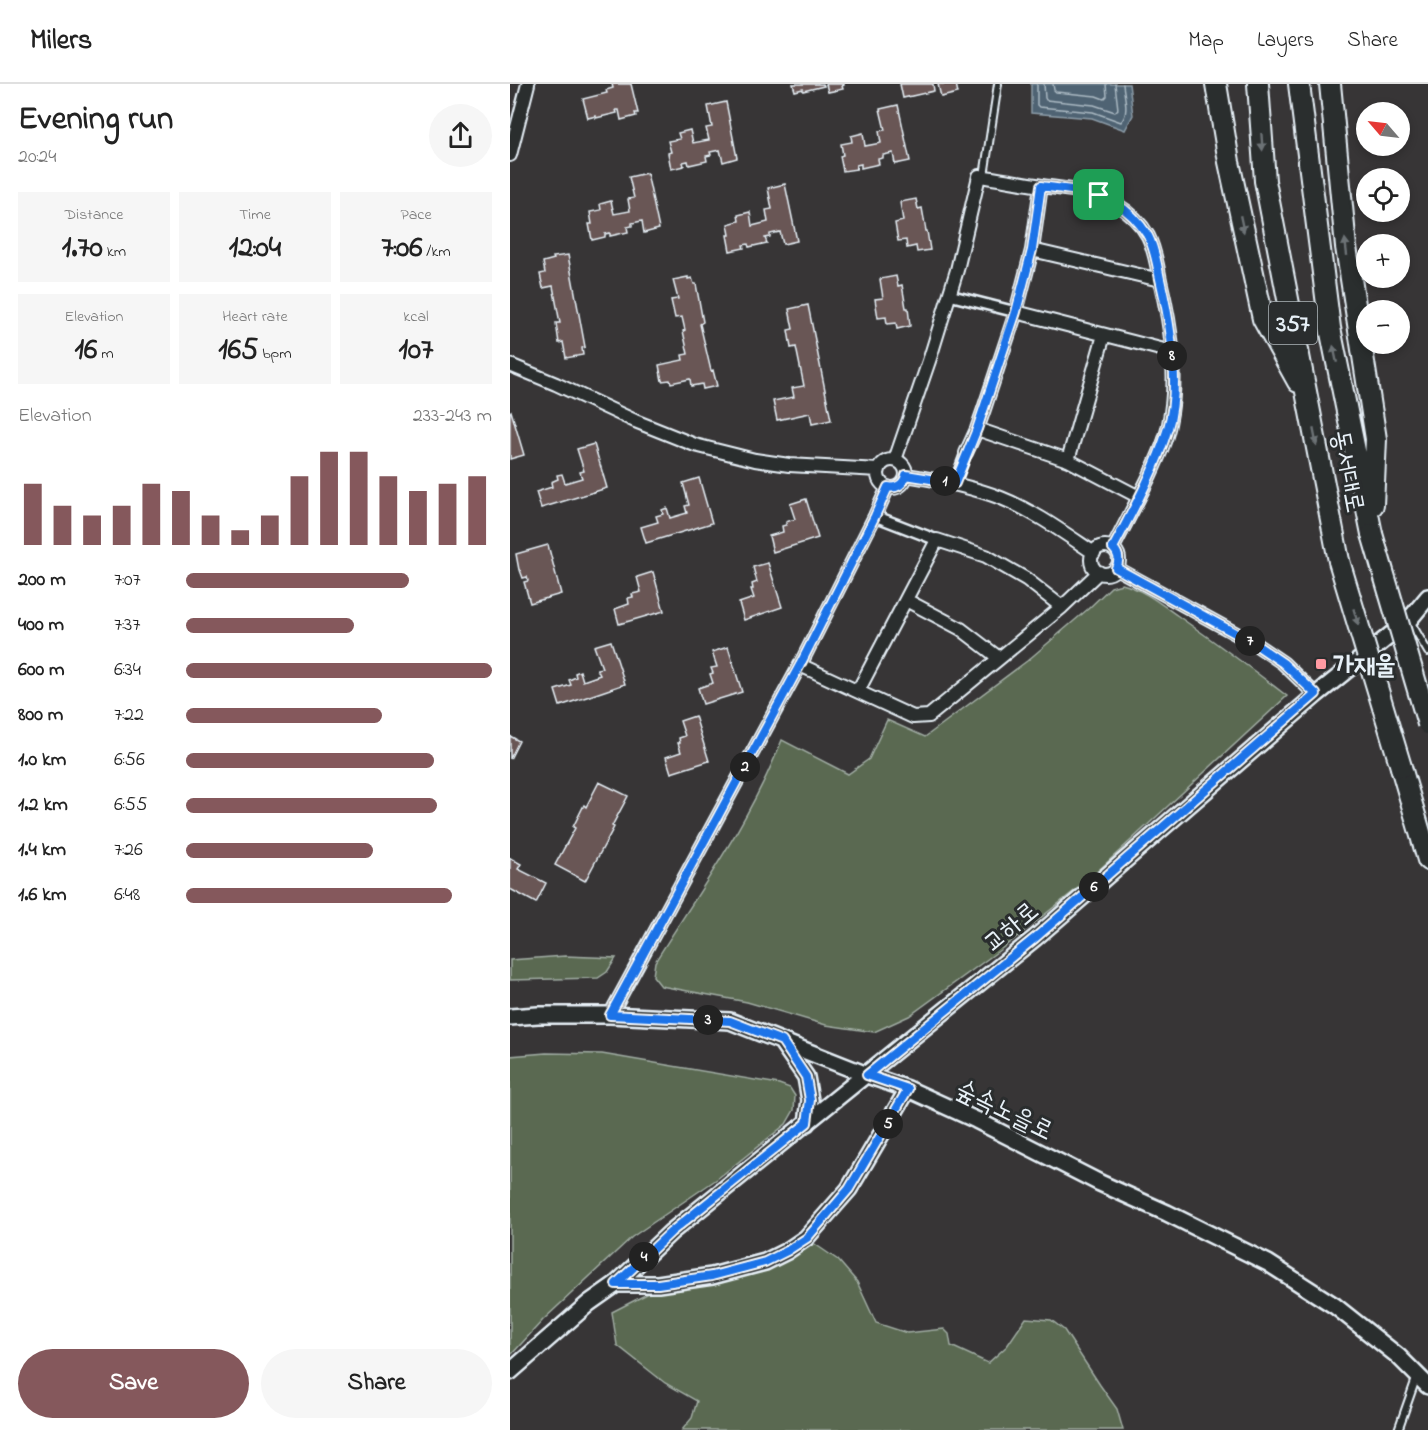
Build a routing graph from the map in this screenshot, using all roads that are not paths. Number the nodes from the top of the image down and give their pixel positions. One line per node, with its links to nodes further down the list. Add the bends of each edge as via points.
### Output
1 (528, 84): 9 (street)
2 (998, 84): 10 (lane)
3 (1216, 84): 19 (highway, one-way to 19, via 1263,319)
4 (1258, 84): 19 (highway, 동서대로 / 357, one-way to 19, via 1265,181)
5 (1299, 84): 30 (highway, 동서대로 / 357, one-way to 5, via 1330,328)
6 (1329, 84): 8 (highway)
7 (1336, 84): 8 (highway)
8 (1336, 149): 30 (highway, one-way to 8, via 1376,439 1346,247)
9 (510, 155)
10 (984, 177): 11 (street); 14 (street, via 979,176)
11 (1041, 186): 12 (street); 13 (street, via 1099,195 1134,217 1148,236)
12 (1032, 250): 13 (street); 15 (street)
13 (1160, 280): 17 (street)
14 (949, 295): 15 (street); 22 (street)
15 (1016, 312): 16 (street); 20 (street)
16 (1104, 335): 17 (street); 23 (street)
17 (1172, 352): 28 (street, via 1169,426)
18 (510, 365): 24 (street, via 695,445 789,465)
19 (1307, 399): 46 (highway, 동서대로 / 357, one-way to 46, bridge, via 1339,561)
20 (977, 429): 21 (street); 23 (street)
21 (966, 453): 26 (street)
22 (895, 460): 24 (street, via 886,461); 25 (street, via 903,465)
23 (1068, 460): 28 (street)
24 (879, 470): 27 (street, via 881,481)
25 (906, 475): 26 (street); 27 (street, via 900,485)
26 (955, 483): 33 (street, via 1038,516)
27 (888, 487): 29 (street)
28 (1139, 497): 32 (street)
29 (875, 516): 31 (street); 42 (street)
30 (1372, 534): 45 (highway, 동서대로 / 357, bridge)
31 (938, 540): 37 (street); 38 (street, via 986,556 1026,579)
32 (1113, 548): 33 (street, via 1104,546); 34 (street, via 1119,560)
33 (1094, 553): 35 (street, via 1092,564)
34 (1116, 568): 35 (street, via 1105,574); 44 (street, via 1255,644 1283,663)
35 (1099, 572): 38 (street)
36 (1428, 597): 39 (street, 교하로)
37 (906, 600): 41 (street, via 961,629); 43 (street)
38 (1062, 608): 41 (street)
39 (1409, 620): 40 (lane); 44 (street, 교하로)
40 (1428, 652)
41 (999, 658): 43 (street, via 929,716 913,717)
42 (800, 665): 43 (street); 47 (street)
43 (858, 691)
44 (1316, 694): 50 (street, 교하로, via 1035,938)
45 (1428, 724)
46 (1428, 860)
47 (610, 1015): 48 (street, 숲속노을로); 49 (street, 숲속노을로, via 730,1021)
48 (510, 1017)
49 (782, 1041): 50 (street, 숲속노을로); 52 (street, via 806,1077 810,1100)
50 (867, 1075): 51 (street, 숲속노을로); 52 (street, 교하로)
51 (908, 1089): 53 (street, via 849,1189 807,1238 765,1262 712,1276 658,1284); 55 (street, 숲속노을로, via 1268,1263 1335,1306)
52 (807, 1123): 53 (street, 교하로, via 671,1232)
53 (616, 1284): 54 (street, 교하로)
54 (510, 1372)
55 (1423, 1381): 56 (lane)
56 (1398, 1430)

